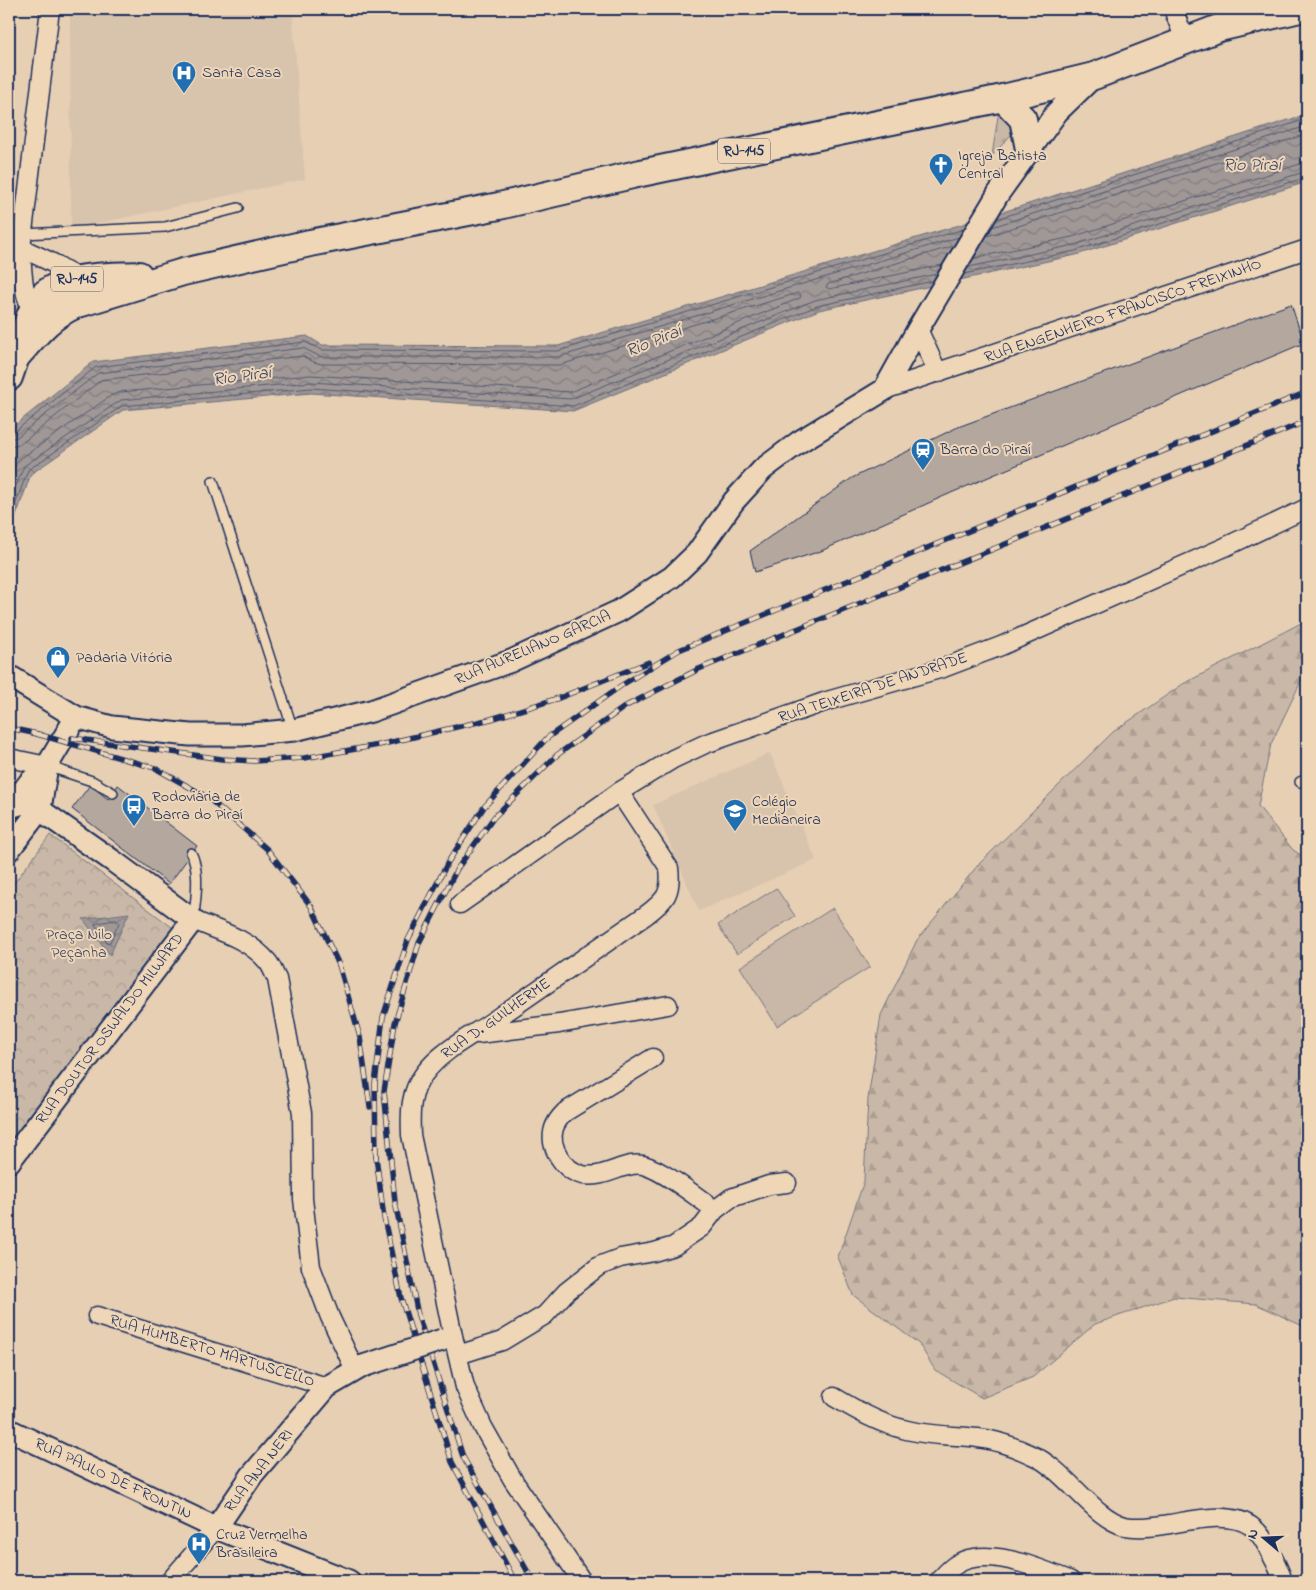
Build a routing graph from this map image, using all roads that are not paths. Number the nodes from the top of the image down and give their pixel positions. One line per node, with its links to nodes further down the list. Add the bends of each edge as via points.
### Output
1 (50, 9): 9 (street)
2 (1173, 9): 4 (street)
3 (1300, 9): 4 (main road, RJ-145, via 1219,28)
4 (1186, 40): 5 (main road, RJ-145)
5 (1094, 76): 6 (main road, RJ-145); 7 (street, via 1057,112)
6 (1003, 98): 7 (main road, via 1023,119); 11 (main road, RJ-145, via 642,172 499,206 183,272)
7 (1029, 149): 13 (street, via 998,194)
8 (238, 208): 9 (lane, via 165,227)
9 (22, 241): 11 (street); 12 (street, via 22,281)
10 (1307, 249): 15 (street, RUA ENGENHEIRO FRANCISCO FREIXINHO)
11 (82, 290): 12 (main road, RJ-145, via 56,286 42,295)
12 (37, 315): 14 (main road, RJ-145)
13 (919, 327): 15 (street); 16 (street)
14 (11, 360)
15 (938, 373): 16 (street, RUA ENGENHEIRO FRANCISCO FREIXINHO)
16 (884, 390): 21 (street, RUA AURELIANO GARCIA, via 763,468 734,501 697,553 672,577 619,612 511,661 371,711)
17 (213, 481): 21 (lane)
18 (1307, 508): 24 (street, RUA TEIXEIRA DE ANDRADE, via 1001,646 943,668 827,701 704,744)
19 (9, 676): 20 (street, RUA AURELIANO GARCIA)
20 (76, 717): 21 (street, RUA AURELIANO GARCIA, via 112,727 190,736); 23 (street)
21 (294, 730)
22 (9, 758): 23 (street)
23 (47, 766): 25 (lane, via 92,781); 26 (street); 27 (street)
24 (619, 792): 30 (street, RUA TEIXEIRA DE ANDRADE); 33 (street, RUA D. GUILHERME, via 668,868 671,882 666,899)
25 (112, 793)
26 (10, 808): 27 (street, via 23,803)
27 (40, 809): 28 (street); 31 (street)
28 (9, 850)
29 (191, 853): 31 (lane, via 196,882)
30 (460, 904)
31 (192, 920): 35 (street, RUA DOUTOR OSWALDO MILWARD); 40 (street, via 238,938 257,951 269,963 277,979 302,1113 303,1199 311,1267 330,1317)
32 (668, 1005): 33 (street, via 559,1024)
33 (475, 1034): 39 (street, RUA D. GUILHERME, via 443,1054 424,1074 414,1092 410,1110 411,1135)
34 (653, 1058): 37 (street, via 565,1112 554,1129 552,1139 555,1148 562,1162 578,1174 606,1174 632,1164 642,1165 678,1184)
35 (9, 1162)
36 (787, 1183): 37 (street, via 744,1193)
37 (715, 1210): 39 (street, via 702,1227 674,1246 620,1258 600,1266 566,1292 545,1315 502,1341)
38 (97, 1316): 41 (street, RUA HUMBERTO MARTUSCELLO)
39 (451, 1344): 40 (street, RUA ANA NERI, bridge); 47 (street, RUA D. GUILHERME, via 483,1427 513,1480)
40 (359, 1368): 41 (street, RUA ANA NERI)
41 (326, 1387): 44 (street, RUA ANA NERI, via 252,1474)
42 (834, 1397): 50 (street, via 868,1416 903,1429 979,1438 1007,1444 1034,1456 1058,1471 1090,1503 1124,1526 1233,1518 1251,1526 1264,1540)
43 (9, 1430): 44 (street, RUA PAULO DE FRONTIN)
44 (216, 1528): 45 (street, RUA ANA NERI); 46 (street, RUA PAULO DE FRONTIN)
45 (170, 1581)
46 (349, 1581)
47 (582, 1581)
48 (939, 1581): 49 (street, via 950,1568 973,1558 1014,1561)
49 (1071, 1581)
50 (1284, 1581)

